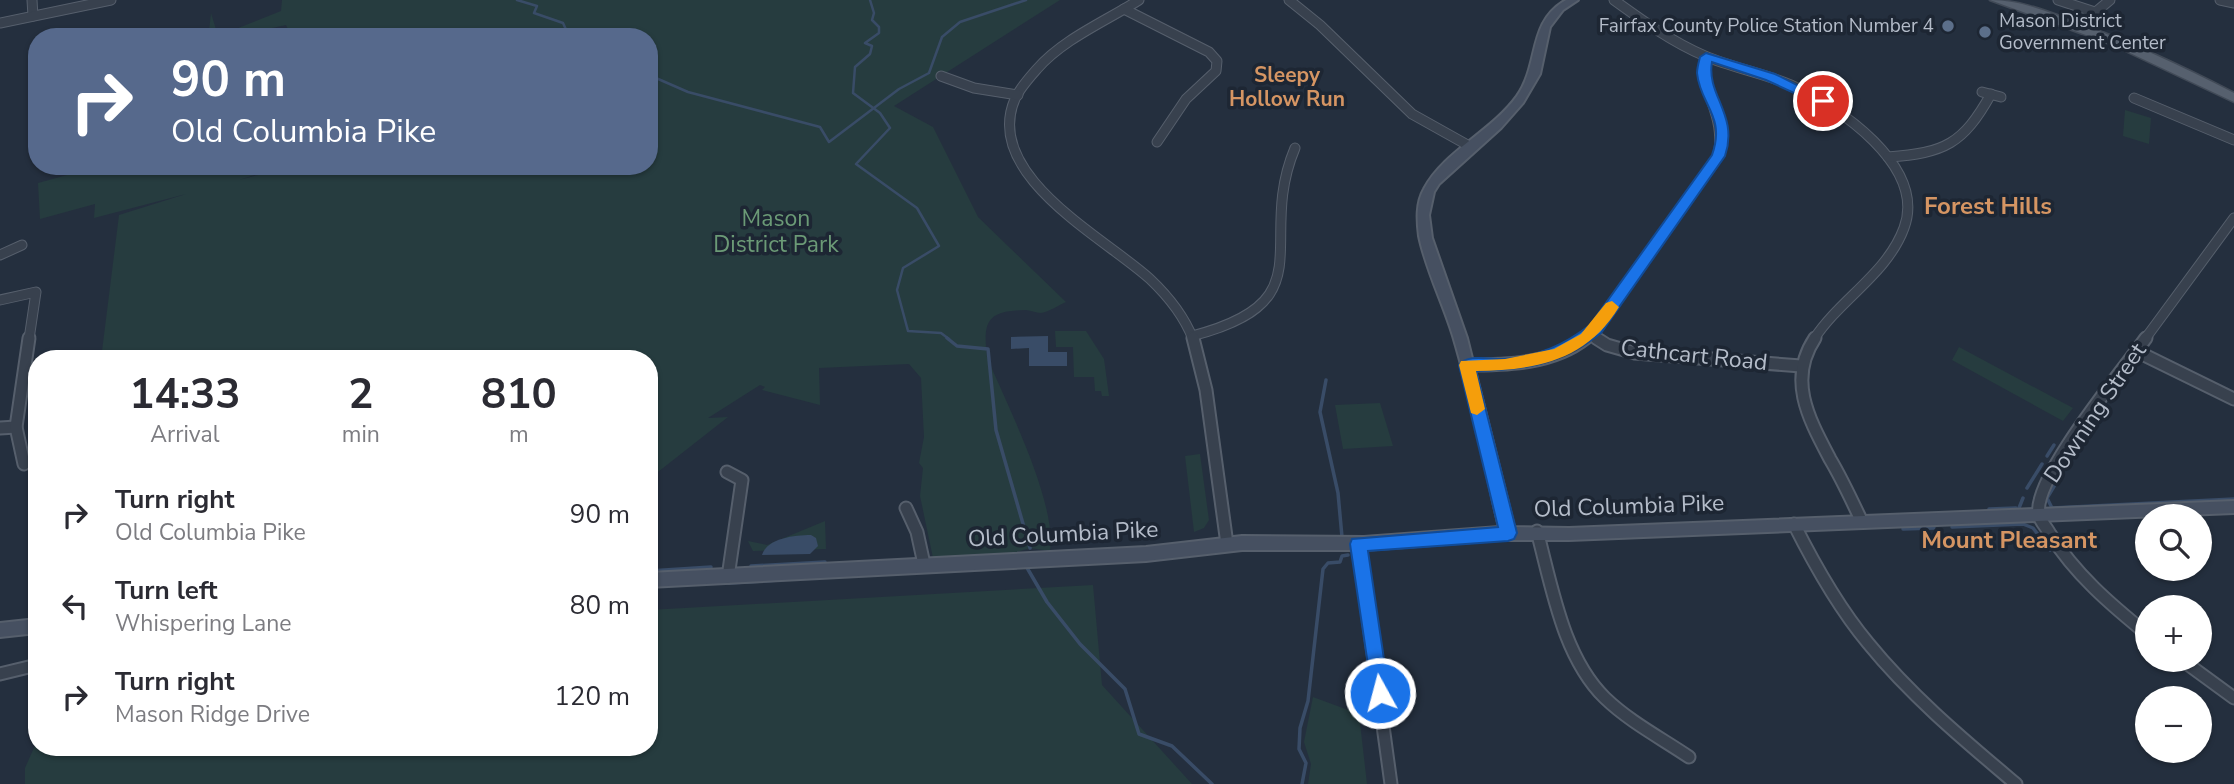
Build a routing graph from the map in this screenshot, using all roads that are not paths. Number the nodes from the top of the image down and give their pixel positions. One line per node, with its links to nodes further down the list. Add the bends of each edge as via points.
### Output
1 (32, 0): 15 (street)
2 (111, 0): 15 (street)
3 (1139, 0): 13 (street)
4 (1289, 0): 27 (street, via 1318,22 1405,108)
5 (1573, 0): 27 (street, via 1545,23 1536,70 1524,94)
6 (1614, 0): 18 (street)
7 (1996, 0): 17 (main road)
8 (2023, 0): 17 (main road)
9 (2058, 0): 14 (street)
10 (2110, 0): 14 (street)
11 (2220, 0): 12 (street)
12 (2234, 3)
13 (1124, 9): 22 (street, via 1046,61); 26 (street, via 1209,52 1217,61 1216,71 1186,99)
14 (2098, 13): 17 (street)
15 (33, 16): 16 (street)
16 (0, 23)
17 (2083, 24): 20 (main road, via 2166,54); 24 (main road)
18 (1706, 57): 29 (street, via 1771,77 1823,101 1865,132); 34 (street, via 1703,73 1722,124 1718,156)
19 (941, 76): 22 (street, via 974,88)
20 (2234, 88)
21 (1992, 94): 29 (street, via 1968,134 1951,147)
22 (1018, 95): 35 (street, via 1010,132 1030,180 1159,288)
23 (2134, 98): 25 (street)
24 (2234, 98)
25 (2234, 140)
26 (1157, 142)
27 (1471, 147): 37 (street, via 1434,182 1423,215 1426,238)
28 (1295, 148): 35 (street, via 1280,197 1279,272 1272,294 1240,321)
29 (1888, 157): 38 (street, via 1908,202 1902,240 1811,342)
30 (2234, 218): 36 (street, Downing Street)
31 (0, 246): 32 (street, via 22,245)
32 (0, 255)
33 (0, 300): 40 (street, via 36,292)
34 (1590, 334): 37 (street, via 1543,358); 38 (street, Cathcart Road, via 1607,345 1635,353)
35 (1192, 336): 51 (street, via 1203,369)
36 (2136, 351): 39 (street); 46 (street, Downing Street, via 2055,465 2040,494)
37 (1467, 365): 50 (street)
38 (1801, 366): 47 (street, via 1805,410)
39 (2234, 399)
40 (16, 427): 41 (street); 42 (street)
41 (0, 428)
42 (24, 464)
43 (727, 472): 54 (street, via 742,481)
44 (2234, 507): 46 (street, Old Columbia Pike)
45 (906, 508): 53 (street)
46 (2039, 516): 47 (street, Old Columbia Pike); 56 (street, via 2084,578)
47 (1862, 522): 48 (street, Old Columbia Pike)
48 (1794, 524): 49 (street, Old Columbia Pike, via 1569,534); 64 (street, via 1821,575 1867,642 1923,702)
49 (1537, 531): 50 (street, Old Columbia Pike); 63 (street, via 1573,648 1589,678 1615,707)
50 (1508, 533): 52 (street, Old Columbia Pike)
51 (1227, 544): 52 (street, Old Columbia Pike); 53 (street, Old Columbia Pike, via 1159,553)
52 (1359, 544): 65 (street)
53 (924, 564): 54 (street, Old Columbia Pike)
54 (728, 577): 55 (street, Old Columbia Pike)
55 (658, 580)
56 (2135, 624)
57 (28, 627): 58 (street)
58 (0, 630)
59 (28, 667): 61 (street)
60 (2198, 672): 62 (street)
61 (0, 674)
62 (2234, 698)
63 (1689, 757)
64 (2012, 783)
65 (1391, 784)

